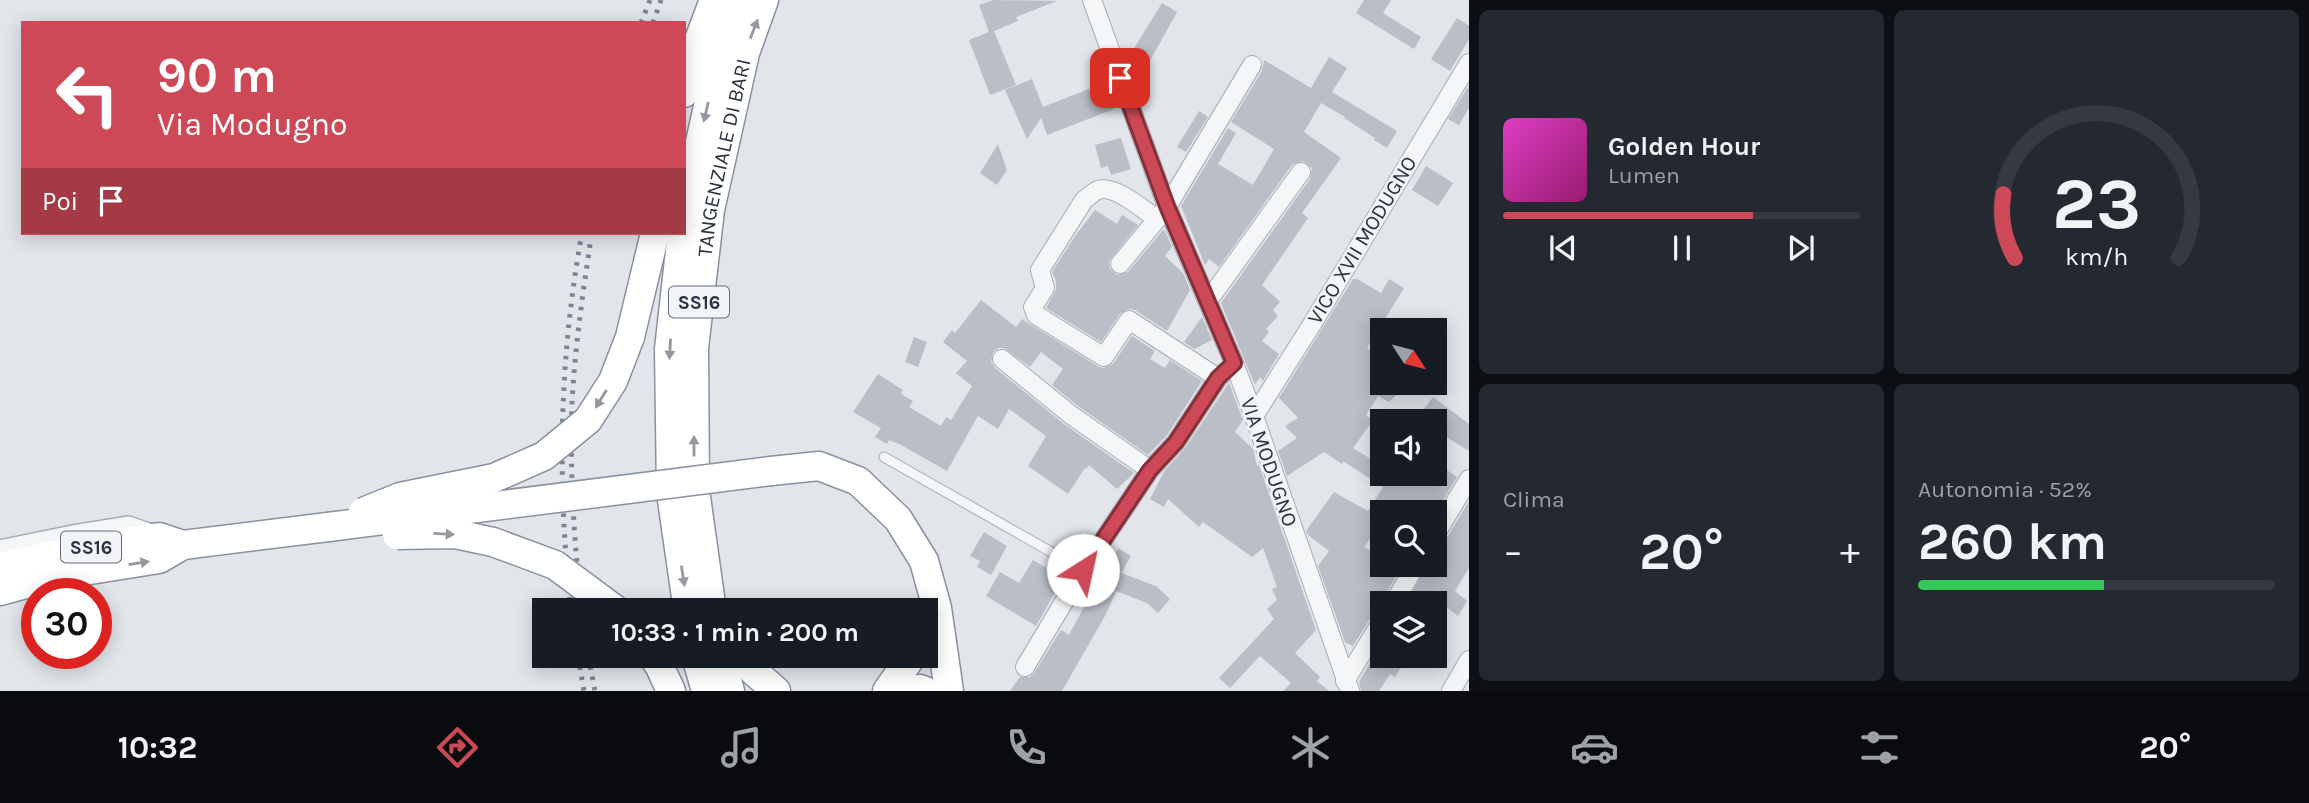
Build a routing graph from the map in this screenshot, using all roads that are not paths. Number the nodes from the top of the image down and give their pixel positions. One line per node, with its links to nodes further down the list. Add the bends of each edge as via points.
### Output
1 (714, 0): 7 (highway)
2 (739, 0): 9 (highway, TANGENZIALE DI BARI, one-way to 9, via 721,47)
3 (764, 0): 22 (highway, TANGENZIALE DI BARI / SS16, one-way to 3, via 694,348 710,210 745,53)
4 (1092, 0): 10 (street, VIA MODUGNO)
5 (1469, 63): 18 (street, VICO XVII MODUGNO)
6 (1252, 65): 10 (street)
7 (686, 86)
8 (1301, 172): 14 (street)
9 (686, 206)
10 (1162, 213): 13 (street); 14 (street, VIA MODUGNO); 17 (street, via 1113,190 1094,192 1040,270 1045,288 1033,307 1036,314 1104,357 1129,320)
11 (655, 235): 24 (highway, one-way to 24, bridge, via 631,337 588,420 544,456 494,478 400,497)
12 (682, 235): 31 (highway, TANGENZIALE DI BARI / SS16, one-way to 31, via 669,349 671,493)
13 (1120, 264)
14 (1208, 301): 16 (street, VIA MODUGNO)
15 (1002, 359): 20 (street)
16 (1234, 363): 17 (street); 18 (street, VIA MODUGNO)
17 (1218, 378): 20 (street, via 1176,442)
18 (1254, 416): 44 (street, VIA MODUGNO)
19 (884, 457): 28 (lane)
20 (1150, 470): 28 (street)
21 (1469, 479): 23 (street)
22 (695, 490): 32 (highway, TANGENZIALE DI BARI / SS16); 33 (highway, via 715,544)
23 (1447, 515)
24 (328, 527): 25 (highway, SS16); 30 (highway, one-way to 30, bridge, via 391,535 455,534 493,542 555,565); 34 (highway, bridge, via 819,467 858,481 898,519 924,561)
25 (171, 541): 26 (street, via 128,527); 27 (highway, SS16, via 89,547); 29 (highway, SS16, one-way to 25, via 60,575 159,559)
26 (0, 551)
27 (0, 566)
28 (1083, 570): 38 (street)
29 (0, 591)
30 (599, 598)
31 (686, 598)
32 (710, 598)
33 (725, 598)
34 (928, 598)
35 (1370, 644): 44 (street)
36 (938, 648): 52 (highway)
37 (1469, 660): 53 (street)
38 (1025, 667)
39 (660, 668): 45 (highway)
40 (699, 668): 46 (highway)
41 (723, 668): 47 (highway)
42 (749, 668): 48 (highway)
43 (903, 668): 49 (highway)
44 (1348, 686)
45 (671, 691)
46 (706, 691)
47 (730, 691)
48 (776, 691)
49 (887, 691)
50 (897, 691): 51 (highway)
51 (925, 691)
52 (949, 691)
53 (1451, 691)

